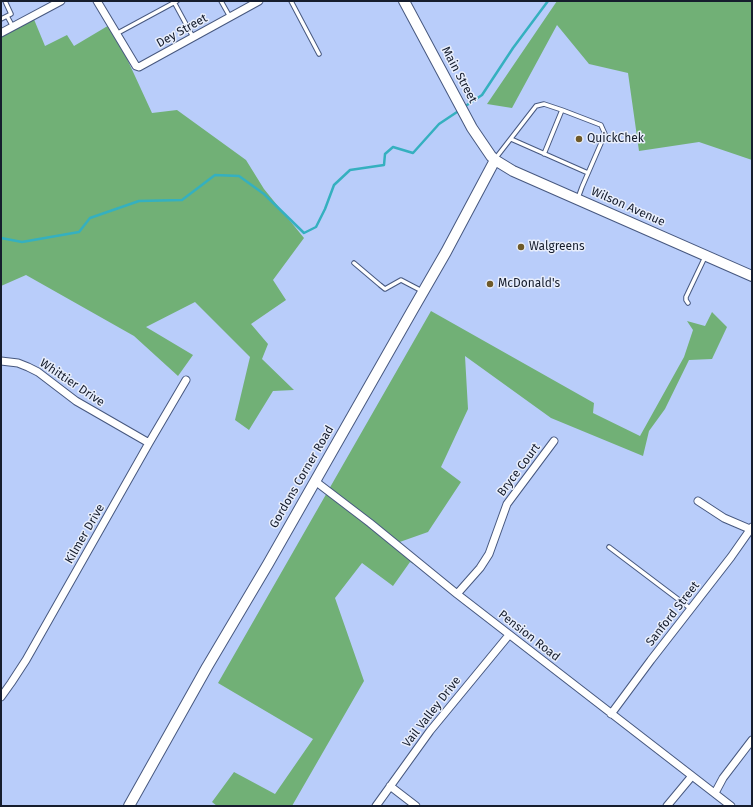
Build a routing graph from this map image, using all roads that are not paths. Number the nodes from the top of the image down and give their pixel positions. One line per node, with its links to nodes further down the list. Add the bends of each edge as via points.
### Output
1 (5, 1): 9 (lane, via 11,14)
2 (61, 1): 12 (street)
3 (97, 1): 14 (street)
4 (221, 1): 10 (lane)
5 (259, 1): 10 (street, Dey Street)
6 (291, 1): 16 (lane)
7 (404, 1): 20 (street, Main Street, via 472,128)
8 (176, 2): 14 (lane); 15 (lane)
9 (7, 16): 11 (lane); 12 (lane)
10 (230, 17): 15 (street, Dey Street)
11 (1, 19)
12 (13, 27): 13 (street)
13 (1, 33)
14 (116, 34): 15 (street, Dey Street, via 139,67)
15 (193, 37)
16 (319, 54)
17 (562, 110): 18 (lane, via 544,104 536,106); 19 (lane); 21 (lane, via 601,125 605,134)
18 (511, 139): 19 (lane); 20 (lane)
19 (544, 154): 21 (lane)
20 (494, 160): 22 (street, Wilson Avenue); 26 (street, Gordons Corner Road)
21 (588, 173): 22 (lane)
22 (578, 199): 23 (street, Wilson Avenue)
23 (705, 256): 25 (street, Wilson Avenue); 27 (lane, via 686,297)
24 (354, 263): 26 (lane, via 385,288 401,280)
25 (752, 276)
26 (423, 291): 32 (street, Gordons Corner Road)
27 (688, 303)
28 (1, 361): 30 (street, Whittier Drive, via 38,372 76,401)
29 (186, 380): 30 (street, Kilmer Drive)
30 (149, 442): 39 (street, Kilmer Drive, via 26,660)
31 (554, 442): 36 (street, Bryce Court, via 506,504 489,554)
32 (315, 481): 36 (street, Pension Road); 45 (street, Gordons Corner Road)
33 (698, 501): 34 (street, via 724,518)
34 (752, 529): 37 (street, Sanford Street)
35 (609, 547): 37 (lane)
36 (457, 594): 38 (street, Pension Road)
37 (691, 609): 40 (street, Sanford Street)
38 (509, 635): 40 (street, Pension Road); 43 (street, Vail Valley Drive, via 430,731)
39 (1, 697)
40 (611, 714): 42 (street, Pension Road)
41 (752, 740): 44 (street, via 723,778)
42 (692, 776): 44 (street, Pension Road); 48 (street)
43 (390, 786): 46 (street, Vail Valley Drive); 47 (street)
44 (715, 793): 49 (street, Pension Road)
45 (129, 806)
46 (376, 806)
47 (416, 806)
48 (667, 806)
49 (731, 806)

